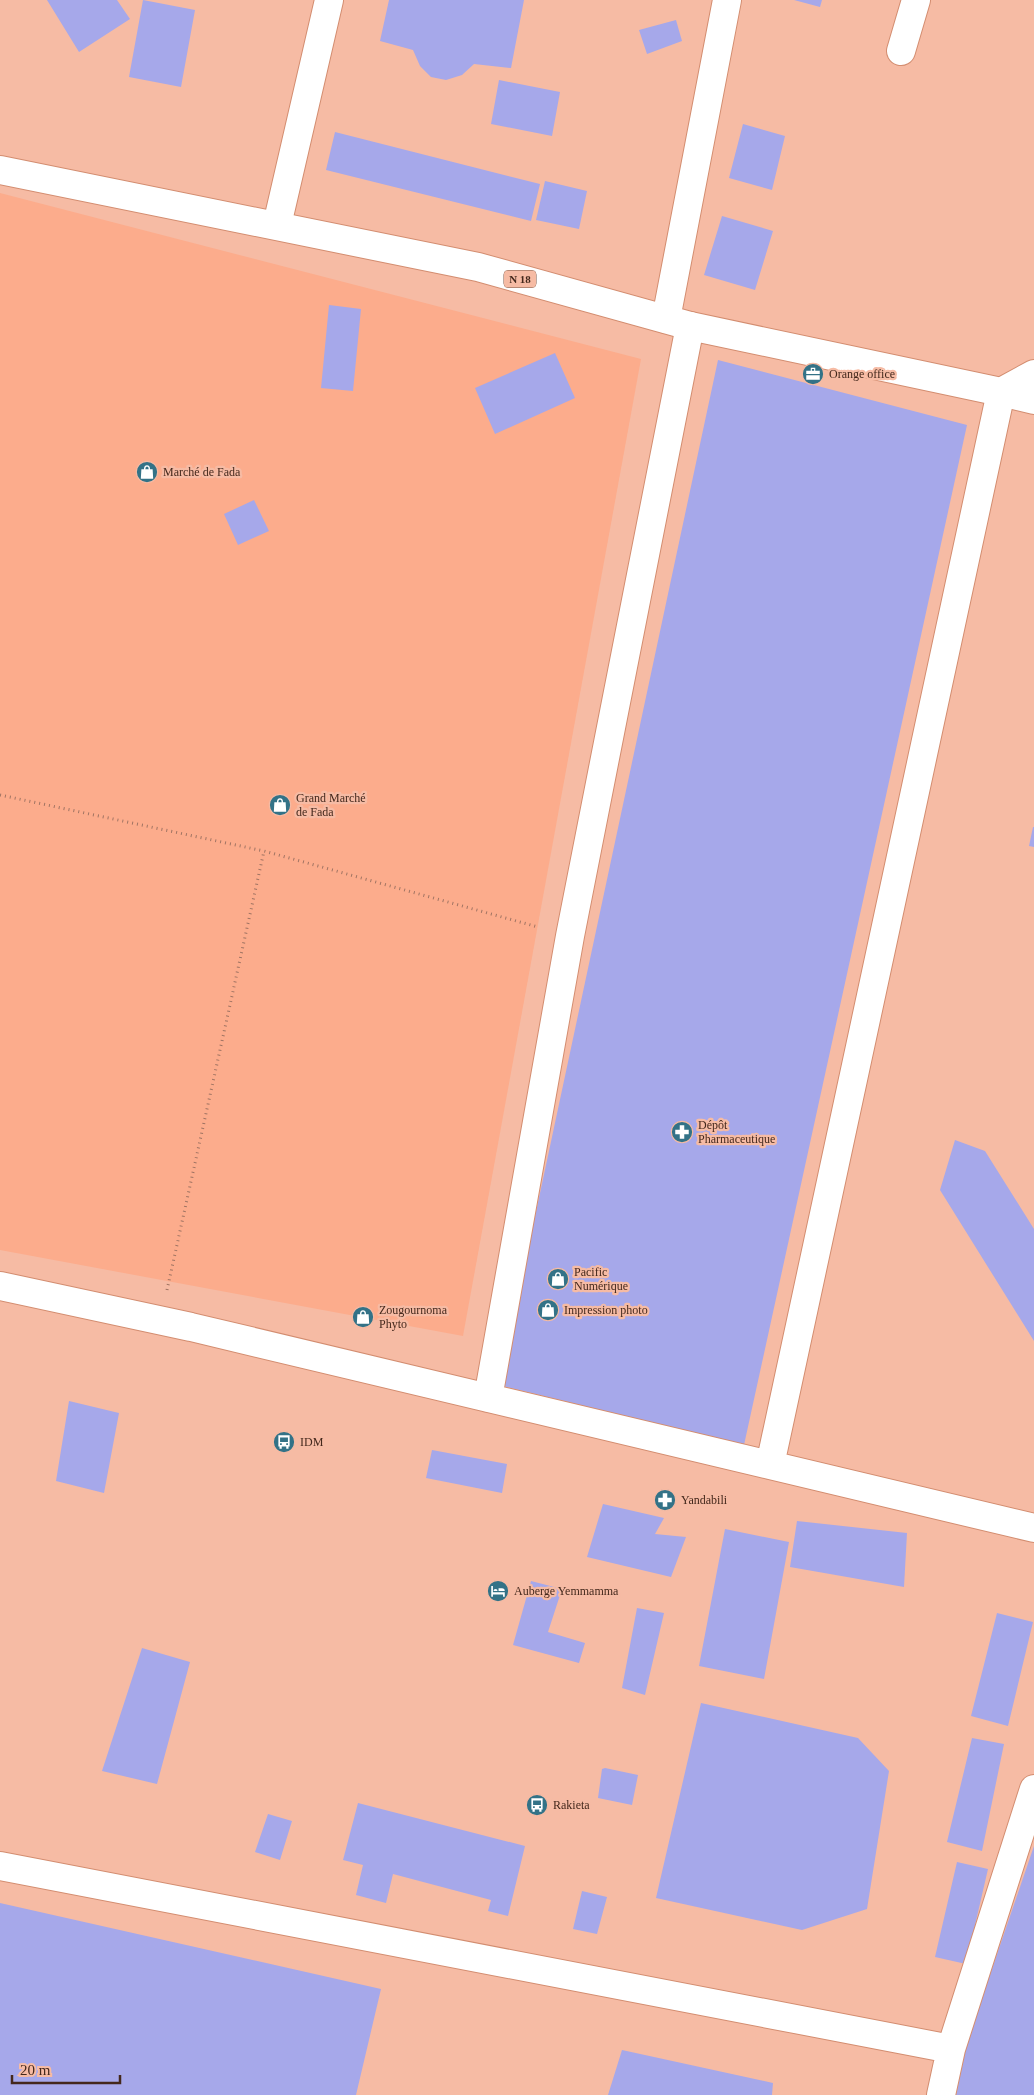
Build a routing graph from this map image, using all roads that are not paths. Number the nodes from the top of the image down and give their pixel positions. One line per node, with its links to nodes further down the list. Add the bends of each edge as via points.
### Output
1 (328, 0): 6 (street)
2 (727, 0): 7 (street)
3 (916, 0): 4 (street)
4 (901, 51)
5 (0, 170): 6 (street, N 18)
6 (277, 226): 7 (street, N 18, via 478,267)
7 (678, 323): 9 (street, N 18); 12 (street)
8 (1034, 374): 9 (street)
9 (1001, 392): 10 (street); 13 (street)
10 (1034, 400)
11 (0, 1286): 12 (street, via 160,1320)
12 (488, 1398): 13 (street)
13 (770, 1465): 14 (street)
14 (1034, 1528)
15 (1034, 1789): 17 (street)
16 (0, 1866): 17 (street)
17 (950, 2049): 18 (street)
18 (941, 2095)

